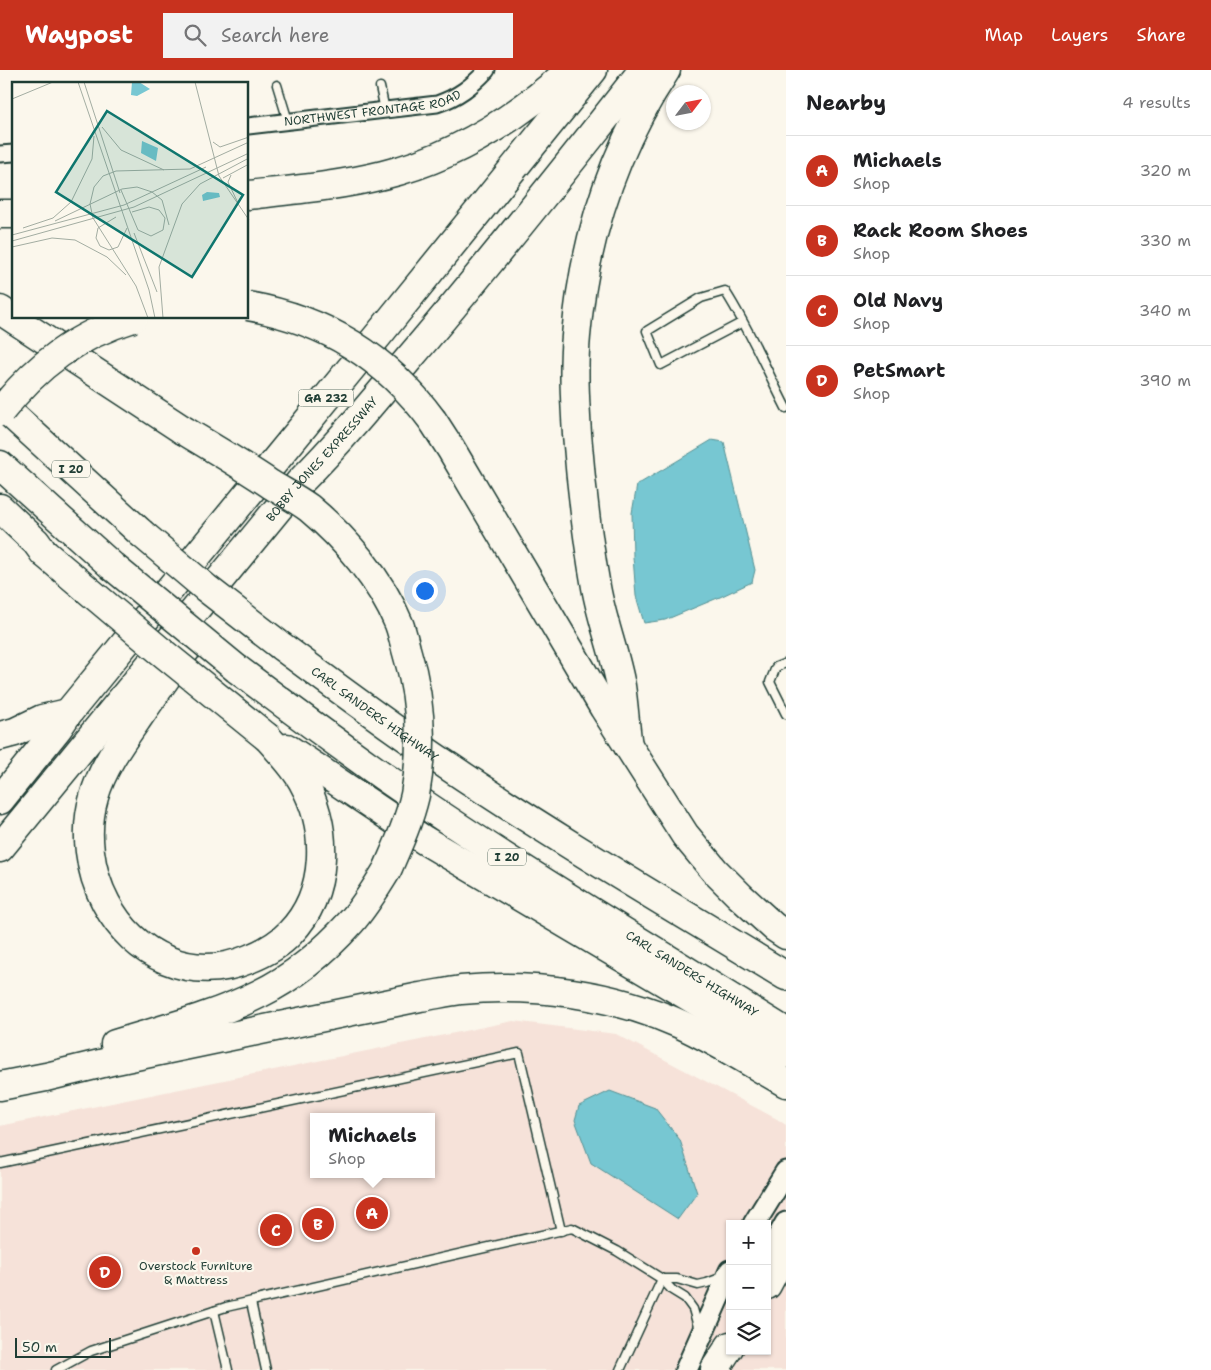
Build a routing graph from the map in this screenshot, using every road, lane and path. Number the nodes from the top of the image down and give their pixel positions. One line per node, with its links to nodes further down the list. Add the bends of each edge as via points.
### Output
1 (488, 70): 8 (street, NORTHWEST FRONTAGE ROAD, via 450,100)
2 (570, 70): 11 (highway, via 512,117 430,160 355,181)
3 (593, 70): 27 (highway, GA 232)
4 (643, 70): 21 (highway, BOBBY JONES EXPRESSWAY / GA 232, via 445,317)
5 (666, 70): 31 (highway, via 633,125 605,191 581,285 576,336 574,386 586,530 597,591 621,686)
6 (276, 85): 9 (lane)
7 (380, 86): 8 (lane)
8 (385, 110): 9 (street, NORTHWEST FRONTAGE ROAD)
9 (288, 121): 10 (street, NORTHWEST FRONTAGE ROAD)
10 (249, 126)
11 (249, 195)
12 (249, 306): 31 (highway, bridge, via 312,324 334,334 372,358 412,394 451,449)
13 (0, 310): 14 (highway, bridge)
14 (12, 318)
15 (14, 319): 40 (highway, bridge, via 308,508 351,548 378,586 399,624 413,673 420,729 414,797 403,835 387,870 368,900 340,934 316,956 259,994 236,1005 103,1048)
16 (130, 319): 20 (highway, bridge, via 101,329 63,350 26,381)
17 (743, 322): 17 (lane, via 661,365 647,331 701,298 725,291); 19 (lane)
18 (0, 404): 37 (highway, CARL SANDERS HIGHWAY / I 20, bridge, via 206,588 346,695 553,834)
19 (786, 408)
20 (0, 412)
21 (326, 456): 30 (highway, via 307,489 231,586 119,745 100,778 90,819 91,864 95,880 121,927 131,938 160,957 199,968 244,962 280,942 310,905 320,871 318,816 303,781); 32 (highway, BOBBY JONES EXPRESSWAY / GA 232, via 299,483)
22 (0, 465): 38 (highway, CARL SANDERS HIGHWAY / I 20, bridge, via 112,566 237,669 325,735 434,810)
23 (0, 508): 25 (highway)
24 (0, 525): 25 (highway)
25 (44, 553): 30 (highway, bridge)
26 (786, 663): 28 (lane, via 776,667 770,682)
27 (68, 713): 29 (highway, via 42,719); 33 (highway, GA 232)
28 (786, 714)
29 (0, 736)
30 (268, 738): 39 (highway, via 296,753 424,840)
31 (628, 746): 36 (highway, via 685,836 715,871)
32 (56, 779): 34 (highway, BOBBY JONES EXPRESSWAY / GA 232); 35 (highway)
33 (0, 800)
34 (0, 848)
35 (0, 869)
36 (786, 935)
37 (786, 976)
38 (786, 1032)
39 (786, 1054)
40 (46, 1077): 41 (highway, via 420,997 460,990 508,988 563,991 646,1011 701,1034); 42 (highway)
41 (786, 1084)
42 (0, 1086)
43 (0, 1163): 47 (lane, via 519,1053)
44 (786, 1172): 45 (main road)
45 (756, 1220)
46 (786, 1223): 49 (main road)
47 (561, 1231): 52 (lane, via 572,1228); 54 (lane)
48 (786, 1249): 51 (highway)
49 (771, 1250)
50 (726, 1274): 52 (lane, via 698,1285)
51 (771, 1277)
52 (662, 1279): 56 (lane, via 685,1298 693,1310); 63 (lane)
53 (726, 1280): 56 (main road)
54 (250, 1302): 55 (lane); 62 (lane)
55 (214, 1311): 60 (lane, via 91,1351); 61 (lane)
56 (701, 1336): 64 (main road)
57 (726, 1343): 59 (main road)
58 (726, 1352): 59 (highway)
59 (715, 1369)
60 (56, 1370)
61 (228, 1370)
62 (266, 1370)
63 (620, 1370)
64 (686, 1370)

